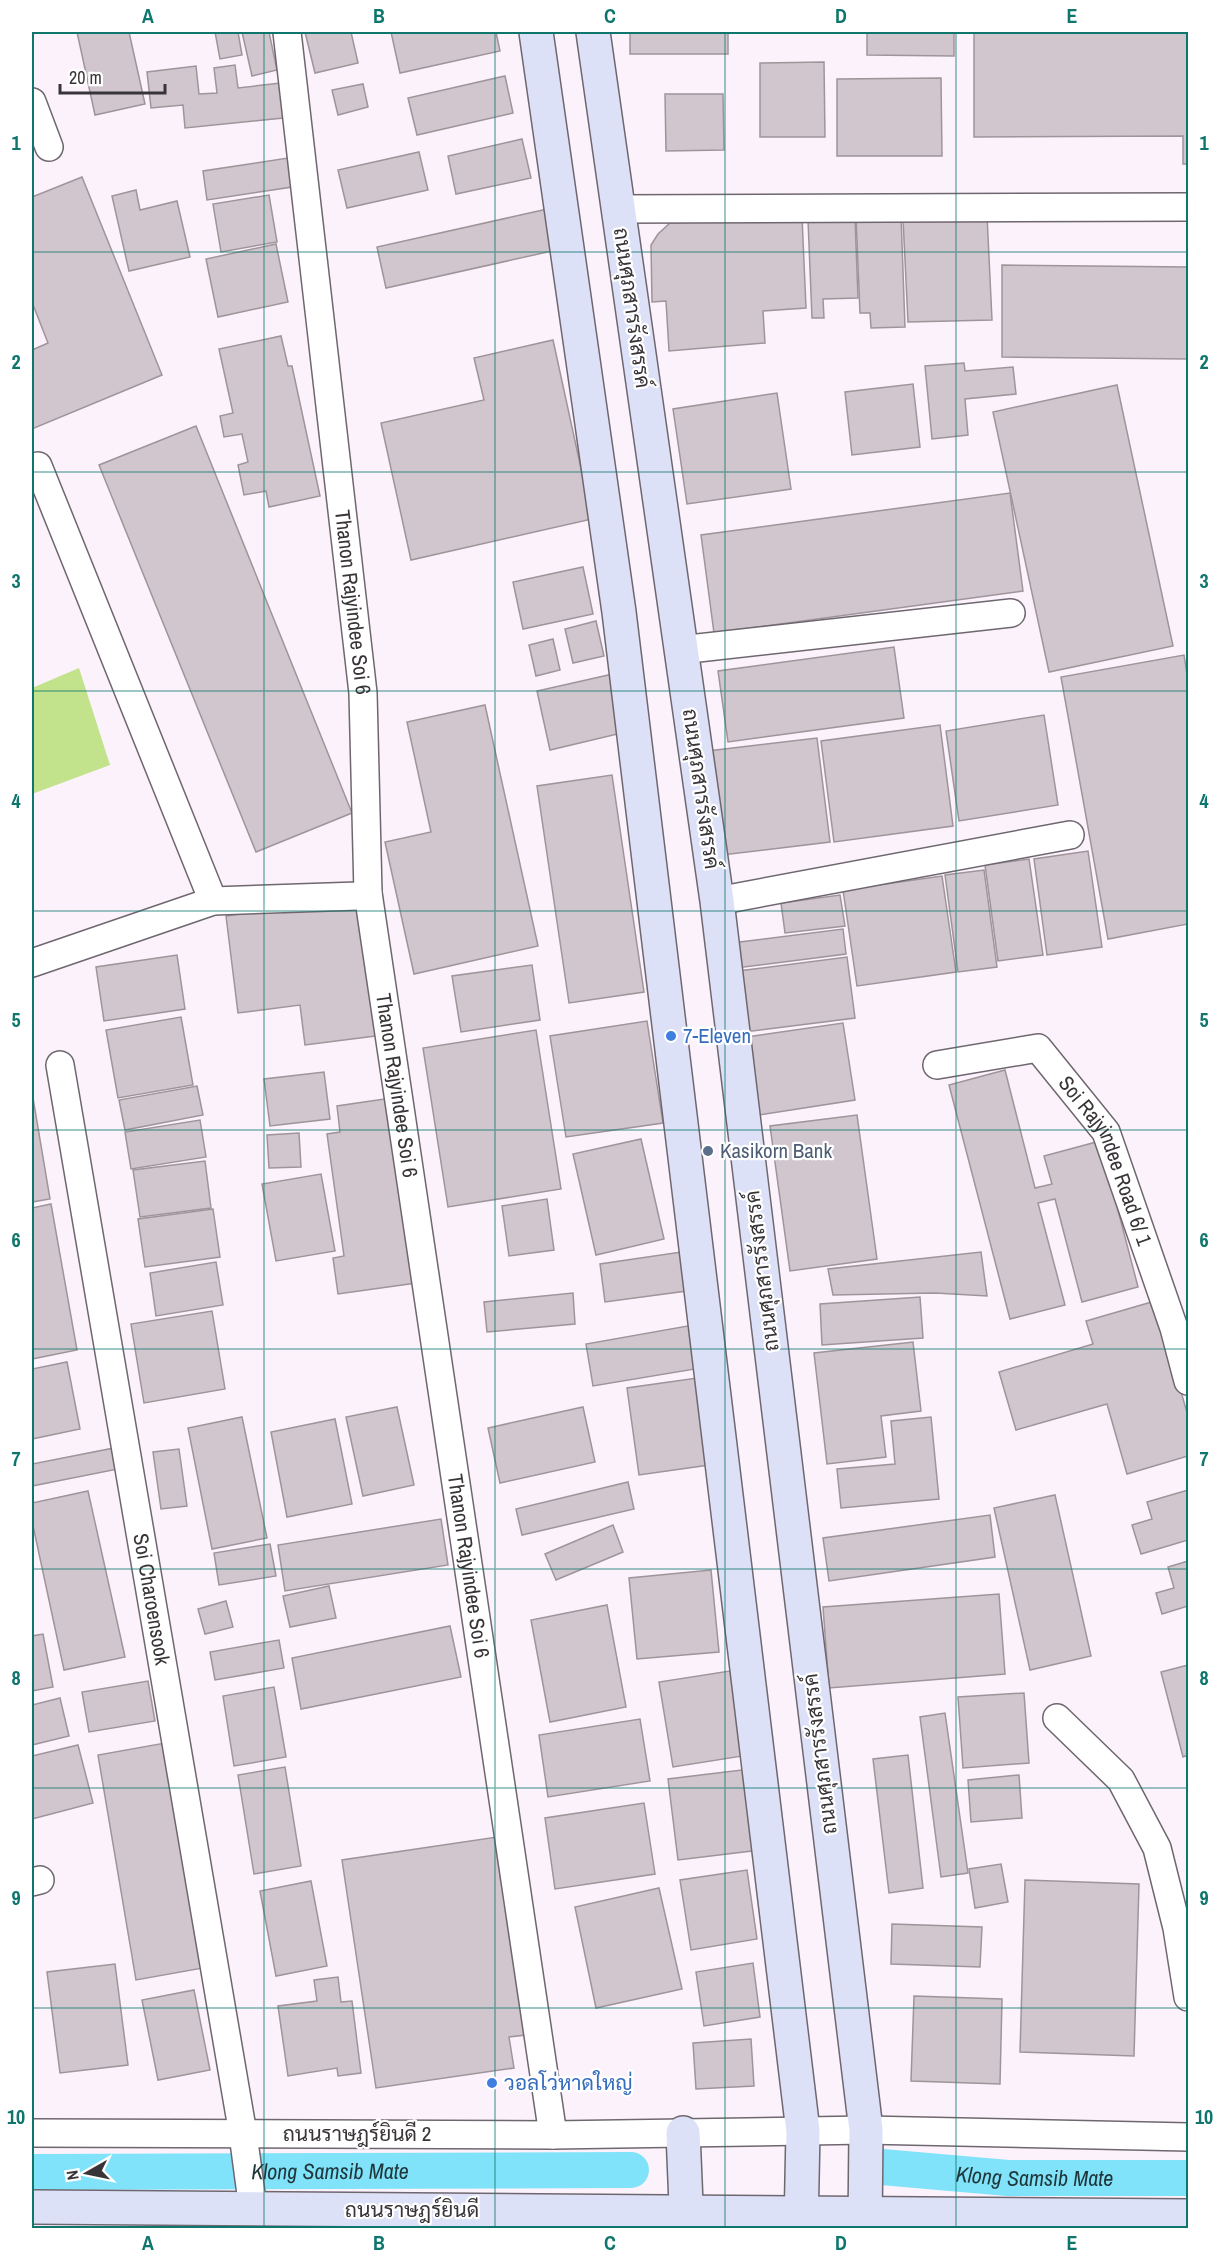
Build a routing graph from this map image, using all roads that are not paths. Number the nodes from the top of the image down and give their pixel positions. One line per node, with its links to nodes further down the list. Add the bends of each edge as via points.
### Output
1 (287, 32): 12 (street, Thanon Rajyindee Soi 6, via 363,693)
2 (536, 32): 26 (street, via 620,612)
3 (593, 32): 7 (street, ถนนศุภสารรังสรรค์)
4 (32, 102): 5 (street)
5 (49, 147)
6 (1188, 207): 7 (street)
7 (618, 209): 10 (street, ถนนศุภสารรังสรรค์)
8 (32, 469): 13 (street, via 38,466)
9 (1011, 613): 10 (street)
10 (680, 650): 14 (street, ถนนศุภสารรังสรรค์)
11 (1070, 835): 14 (street)
12 (368, 893): 13 (street); 23 (street, Thanon Rajyindee Soi 6)
13 (213, 901): 15 (street)
14 (717, 901): 25 (street, ถนนศุภสารรังสรรค์)
15 (32, 963)
16 (60, 1065): 22 (street, Soi Charoensook)
17 (937, 1065): 18 (street, Soi Rajyindee Road 6/ 1, via 1038,1047 1106,1132 1174,1328)
18 (1188, 1381)
19 (1057, 1718): 20 (street, via 1121,1780 1157,1848 1177,1928)
20 (1188, 1997)
21 (32, 2133): 22 (street, ถนนราษฎร์ยินดี 2)
22 (243, 2134): 23 (street, ถนนราษฎร์ยินดี 2); 29 (street, Soi Charoensook)
23 (553, 2134): 27 (street, ถนนราษฎร์ยินดี 2)
24 (1188, 2137): 25 (street, ถนนราษฎร์ยินดี 2)
25 (866, 2140): 26 (street, ถนนราษฎร์ยินดี 2); 31 (street, ถนนศุภสารรังสรรค์)
26 (803, 2143): 27 (street, ถนนราษฎร์ยินดี 2); 30 (street)
27 (685, 2183): 29 (street, ถนนราษฎร์ยินดี); 30 (street, ถนนราษฎร์ยินดี)
28 (32, 2207): 29 (street, ถนนราษฎร์ยินดี)
29 (253, 2209)
30 (801, 2209): 31 (street, ถนนราษฎร์ยินดี)
31 (865, 2209): 32 (street, ถนนราษฎร์ยินดี)
32 (1188, 2216)

